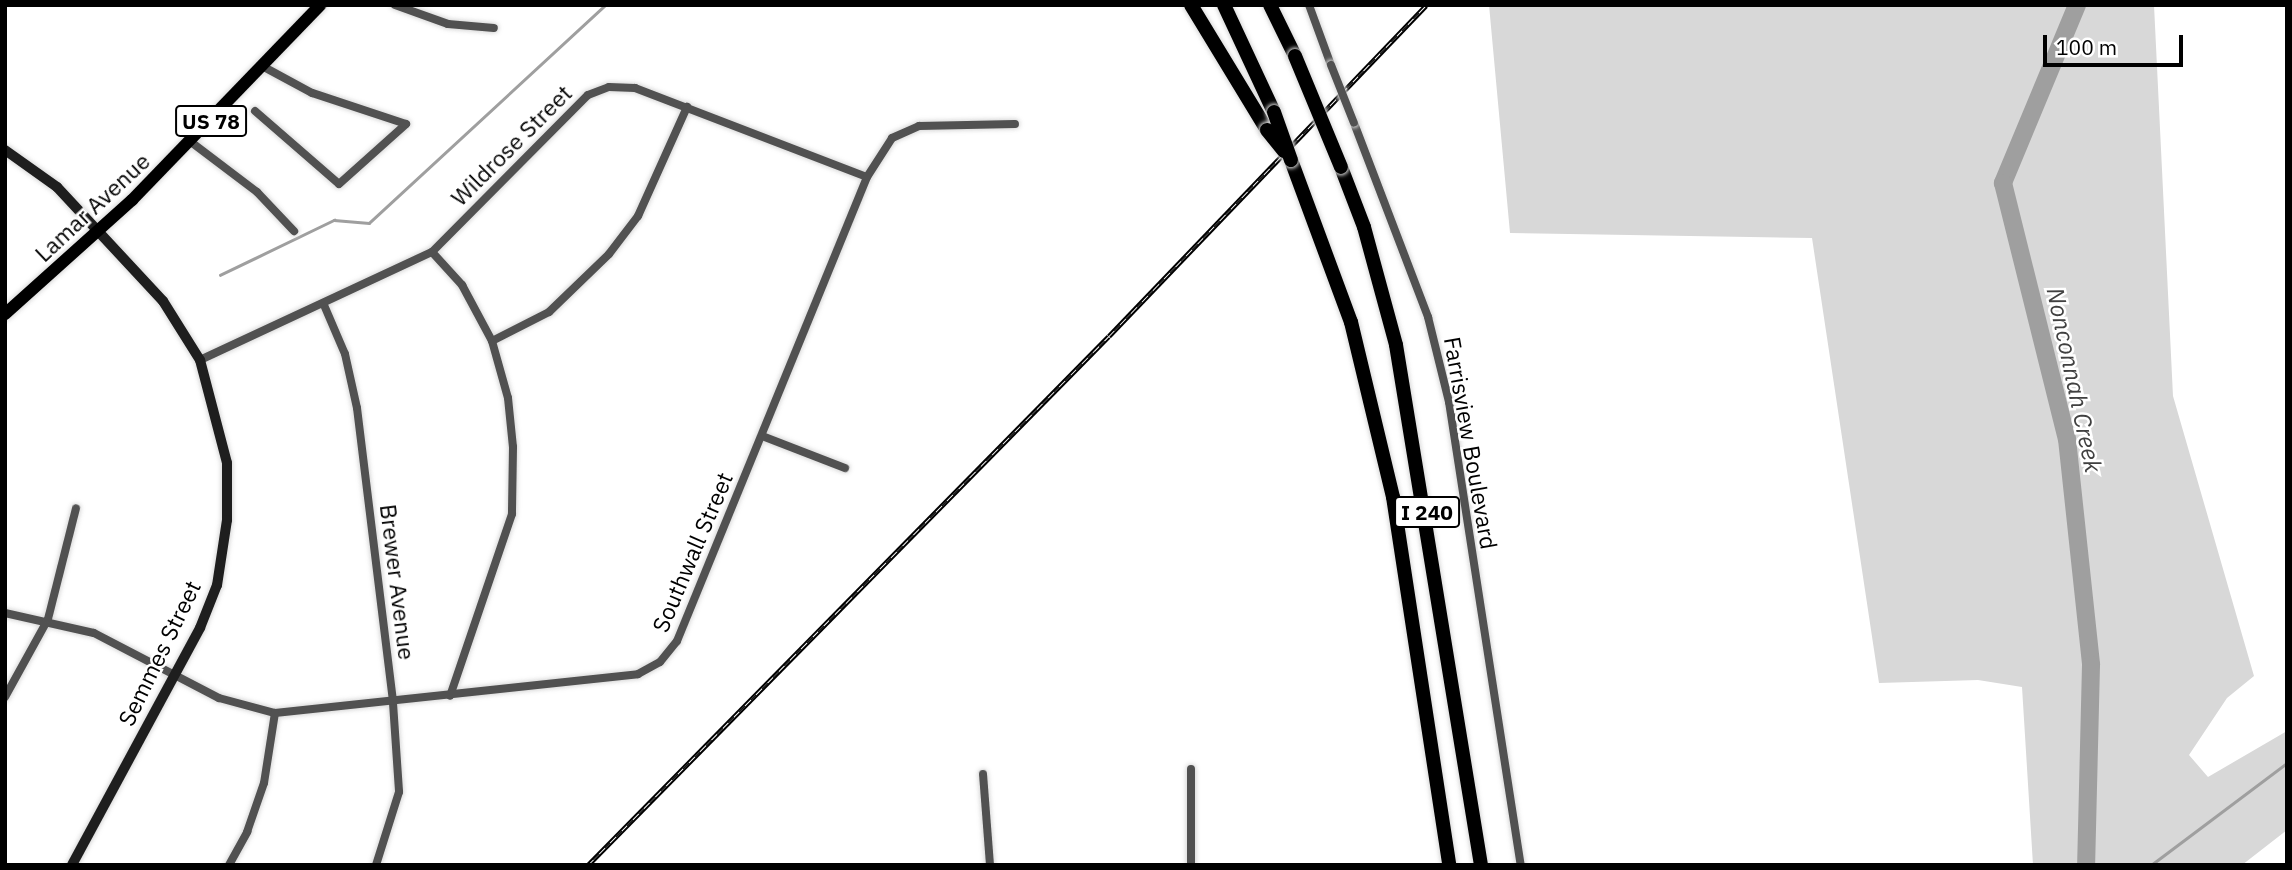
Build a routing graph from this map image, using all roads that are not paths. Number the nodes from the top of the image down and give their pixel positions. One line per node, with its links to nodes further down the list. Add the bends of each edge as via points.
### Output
1 (320, 5): 10 (main road, Lamar Avenue / US 78)
2 (395, 5): 8 (street, via 448,24)
3 (1191, 5): 16 (highway, bridge, via 1268,130)
4 (1224, 5): 16 (highway, I 240, bridge)
5 (1270, 5): 9 (highway, I 240)
6 (1279, 5): 9 (highway)
7 (1309, 5): 44 (street, Farrisview Boulevard, bridge, via 1427,317 1448,402)
8 (494, 28)
9 (1292, 49): 43 (highway, I 240, bridge, via 1364,227 1396,345)
10 (262, 66): 12 (street, via 312,93 406,124 339,184); 14 (main road, Lamar Avenue / US 78)
11 (687, 107): 17 (street, Wildrose Street); 20 (street, Wildrose Street, via 635,88 609,87 587,95); 23 (street, via 638,216 609,254 549,312)
12 (255, 111)
13 (1015, 124): 17 (street, Southwall Street, via 919,126 892,138)
14 (191, 142): 18 (street, via 257,192); 19 (main road, Lamar Avenue / US 78)
15 (5, 150): 19 (main road, Semmes Street, via 57,187)
16 (1292, 160): 42 (highway, I 240, via 1351,322 1393,497)
17 (867, 177): 25 (street, Southwall Street)
18 (293, 231)
19 (99, 233): 22 (main road, Lamar Avenue / US 78); 24 (main road, Semmes Street, via 163,301)
20 (432, 252): 21 (street, Wildrose Street); 23 (street, via 462,285)
21 (324, 305): 24 (street, Wildrose Street); 33 (street, Brewer Avenue, via 345,354 357,408)
22 (5, 314)
23 (492, 341): 31 (street, via 508,398 512,514)
24 (200, 360): 30 (main road, Semmes Street, via 227,463 227,520 217,585)
25 (762, 436): 26 (street); 31 (street, Southwall Street, via 677,642 660,663 638,674 603,680)
26 (845, 468)
27 (76, 508): 29 (street)
28 (5, 613): 29 (street, Southwall Street)
29 (48, 619): 30 (street, Southwall Street, via 94,633); 32 (street)
30 (174, 675): 34 (street, Southwall Street, via 219,698); 37 (main road, Semmes Street)
31 (450, 696): 33 (street, Southwall Street)
32 (5, 697)
33 (393, 703): 34 (street, Southwall Street); 39 (street, Brewer Avenue, via 399,792)
34 (275, 713): 38 (street, via 264,783)
35 (1191, 769): 41 (street)
36 (983, 774): 40 (street)
37 (72, 865)
38 (229, 865)
39 (376, 865)
40 (990, 865)
41 (1191, 865)
42 (1449, 865)
43 (1481, 865)
44 (1521, 865)

